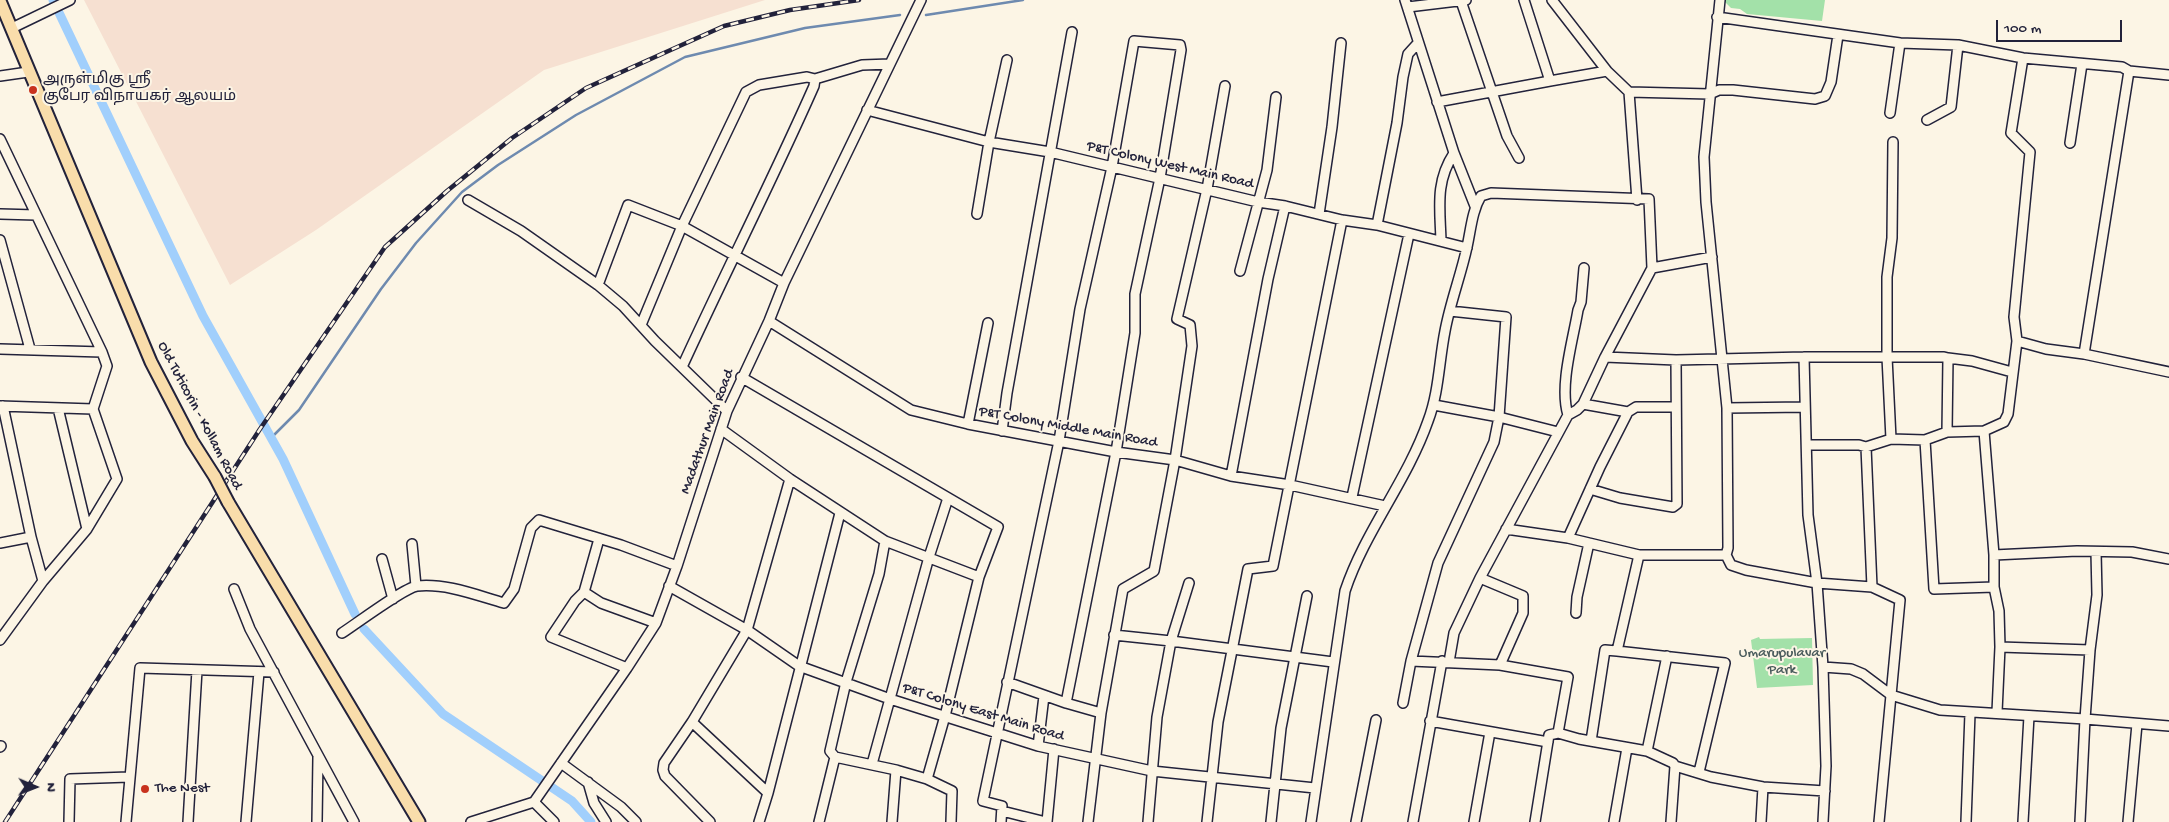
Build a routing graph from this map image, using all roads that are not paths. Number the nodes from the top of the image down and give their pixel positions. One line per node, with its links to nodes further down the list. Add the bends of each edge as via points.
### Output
1 (921, 0): 19 (street, Madathur Main Road)
2 (1464, 0): 8 (street); 29 (street)
3 (1524, 0): 27 (street)
4 (1552, 0): 21 (street)
5 (1720, 0): 9 (street)
6 (0, 1): 10 (main road, Old Tuticorin - Kollam Road)
7 (68, 1): 10 (street)
8 (1407, 4): 13 (street)
9 (1717, 17): 12 (street); 31 (street)
10 (12, 28): 23 (main road, Old Tuticorin - Kollam Road)
11 (1072, 32): 41 (street)
12 (1838, 35): 15 (street); 31 (street, via 1831,82 1825,96 1815,99 1733,90)
13 (1418, 43): 33 (street); 57 (street, via 1408,54 1402,77 1397,123)
14 (1341, 44): 55 (street)
15 (1900, 44): 16 (street); 35 (street)
16 (1958, 46): 17 (street); 36 (street, via 1951,107)
17 (2023, 58): 20 (street); 74 (street, via 2011,133 2030,152 2014,318)
18 (1007, 60): 38 (street)
19 (890, 64): 26 (street, via 862,65); 34 (street, Madathur Main Road)
20 (2082, 64): 22 (street); 40 (street)
21 (1607, 71): 27 (street); 30 (street)
22 (2128, 71): 24 (street); 78 (street)
23 (28, 72): 25 (street); 228 (main road, Old Tuticorin - Kollam Road, bridge, via 151,362 192,441)
24 (2169, 75)
25 (0, 76)
26 (815, 79): 58 (street, via 759,86 746,92); 63 (street, via 782,157)
27 (1550, 81): 29 (street)
28 (1225, 86): 46 (street)
29 (1491, 92): 33 (street); 43 (street)
30 (1628, 92): 31 (street); 48 (street)
31 (1710, 94): 64 (street, via 1704,157)
32 (1276, 97): 49 (street, via 1267,170)
33 (1437, 102): 42 (street)
34 (867, 110): 38 (street, P&T Colony West Main Road); 68 (street, Madathur Main Road)
35 (1890, 113)
36 (1927, 120)
37 (0, 139): 53 (street)
38 (989, 142): 41 (street, P&T Colony West Main Road); 54 (street)
39 (1893, 142): 81 (street)
40 (2070, 143)
41 (1050, 152): 44 (street, P&T Colony West Main Road); 103 (street)
42 (1454, 153): 51 (street); 61 (street, via 1440,181)
43 (1519, 158)
44 (1112, 167): 45 (street, P&T Colony West Main Road); 45 (street, via 1134,41 1180,45); 109 (street, via 1080,309)
45 (1160, 178): 46 (street, P&T Colony West Main Road); 112 (street, via 1135,294 1136,333)
46 (1207, 189): 49 (street, P&T Colony West Main Road); 113 (street, via 1177,319 1190,325 1192,346)
47 (468, 200): 69 (street)
48 (1637, 200): 51 (street, via 1491,193 1481,196); 66 (street, via 1649,200)
49 (1258, 202): 50 (street, P&T Colony West Main Road); 67 (street)
50 (1285, 206): 55 (street, P&T Colony West Main Road); 114 (street)
51 (1475, 206): 62 (street)
52 (0, 214): 53 (street)
53 (36, 214): 77 (street)
54 (978, 214)
55 (1319, 214): 56 (street, P&T Colony West Main Road)
56 (1342, 220): 57 (street, P&T Colony West Main Road); 116 (street)
57 (1377, 225): 59 (street, P&T Colony West Main Road)
58 (682, 226): 63 (street); 69 (street, via 628,205); 73 (street)
59 (1409, 234): 61 (street, P&T Colony West Main Road); 118 (street)
60 (0, 240): 76 (street)
61 (1441, 240): 62 (street, P&T Colony West Main Road)
62 (1467, 248): 70 (street)
63 (733, 255): 68 (street); 85 (street)
64 (1712, 257): 66 (street); 83 (street)
65 (1584, 268): 99 (street, via 1566,385)
66 (1652, 268): 79 (street)
67 (1240, 271)
68 (784, 283): 71 (street, Madathur Main Road)
69 (598, 285): 73 (street)
70 (1450, 311): 90 (street); 100 (street, via 1506,316)
71 (769, 321): 88 (street, Madathur Main Road); 101 (street, P&T Colony Middle Main Road, via 910,410)
72 (988, 323): 101 (street)
73 (641, 325): 85 (street)
74 (2017, 341): 78 (street); 86 (street)
75 (0, 348): 76 (street)
76 (30, 349): 77 (street)
77 (102, 352): 96 (street, via 106,366)
78 (2084, 354): 87 (street)
79 (1605, 357): 84 (street); 89 (street)
80 (1804, 357): 81 (street); 83 (street); 93 (street)
81 (1887, 357): 82 (street); 107 (street)
82 (1948, 358): 86 (street); 106 (street)
83 (1722, 359): 84 (street); 95 (street)
84 (1676, 360): 92 (street)
85 (682, 367): 97 (street)
86 (2012, 372): 104 (street, via 2008,414 2004,422)
87 (2169, 372)
88 (741, 377): 97 (street, Madathur Main Road); 119 (street)
89 (1583, 404): 98 (street); 99 (street)
90 (1434, 405): 100 (street); 120 (street, via 1416,451)
91 (1, 406): 94 (street); 124 (street)
92 (1676, 407): 98 (street, via 1636,407); 117 (street, via 1677,504 1672,507)
93 (1805, 407): 95 (street); 110 (street)
94 (58, 408): 96 (street); 122 (street)
95 (1727, 408): 133 (street)
96 (93, 409): 122 (street, via 117,478)
97 (727, 411): 102 (street, Madathur Main Road)
98 (1628, 412): 117 (street)
99 (1568, 415): 105 (street)
100 (1499, 417): 105 (street); 165 (street, via 1494,442 1438,564)
101 (968, 424): 103 (street, P&T Colony Middle Main Road)
102 (721, 429): 115 (street); 138 (street, Madathur Main Road)
103 (1002, 431): 109 (street, P&T Colony Middle Main Road)
104 (1984, 431): 106 (street); 134 (street)
105 (1558, 432): 123 (street)
106 (1947, 432): 108 (street)
107 (1891, 439): 108 (street); 111 (street)
108 (1925, 440): 147 (street, via 1934,589)
109 (1059, 441): 112 (street, P&T Colony Middle Main Road); 176 (street)
110 (1806, 445): 111 (street); 143 (street, via 1808,515)
111 (1866, 447): 146 (street)
112 (1116, 452): 113 (street, P&T Colony Middle Main Road); 181 (street)
113 (1175, 460): 114 (street, P&T Colony Middle Main Road); 156 (street, via 1154,571 1124,589)
114 (1231, 476): 116 (street, P&T Colony Middle Main Road)
115 (790, 479): 121 (street); 154 (street)
116 (1290, 485): 120 (street, P&T Colony Middle Main Road); 161 (street, via 1272,566 1248,569)
117 (1590, 490): 125 (street)
118 (1352, 497)
119 (948, 498): 135 (street); 139 (street, via 998,527)
120 (1385, 506): 166 (street, via 1347,583)
121 (840, 512): 127 (street); 169 (street)
122 (87, 528): 141 (street)
123 (1506, 529): 125 (street); 140 (street)
124 (31, 537): 128 (street); 141 (street)
125 (1568, 538): 129 (street)
126 (599, 539): 138 (street); 144 (street, via 539,520 531,528 514,589 504,603 452,588); 149 (street)
127 (885, 541): 135 (street); 175 (street, via 879,574)
128 (0, 543)
129 (1589, 543): 132 (street); 152 (street)
130 (412, 544): 144 (street)
131 (2096, 552): 134 (street); 137 (street, via 2132,552); 160 (street, via 2097,595)
132 (1639, 555): 133 (street); 162 (street)
133 (1726, 555): 143 (street, via 1731,565 1746,570)
134 (1994, 555): 147 (street)
135 (929, 557): 139 (street); 179 (street)
136 (382, 559): 151 (street)
137 (2169, 559)
138 (677, 566): 145 (street, Madathur Main Road)
139 (979, 577): 185 (street)
140 (1480, 578): 167 (street, via 1454,633); 168 (street, via 1523,596 1523,613)
141 (43, 581): 157 (street)
142 (1189, 583): 158 (street)
143 (1817, 583): 146 (street); 170 (street)
144 (416, 586): 151 (street)
145 (669, 586): 153 (street, Madathur Main Road); 154 (street, P&T Colony East Main Road)
146 (1872, 587): 177 (street, via 1900,600)
147 (1994, 587): 159 (street, via 1999,611)
148 (234, 589): 174 (street, via 250,629)
149 (584, 592): 153 (street, via 601,603); 171 (street, via 551,637)
150 (1307, 596): 164 (street)
151 (393, 599): 155 (street)
152 (1576, 613)
153 (656, 623): 171 (street, Madathur Main Road)
154 (747, 630): 169 (street, P&T Colony East Main Road); 190 (street)
155 (342, 633)
156 (1114, 635): 158 (street); 183 (street)
157 (0, 640)
158 (1171, 641): 161 (street); 209 (street, via 1157,717)
159 (2000, 647): 160 (street); 182 (street)
160 (2090, 650): 187 (street)
161 (1232, 651): 164 (street); 211 (street)
162 (1617, 651): 163 (street); 196 (street, via 1605,650)
163 (1667, 656): 201 (street); 210 (street, via 1725,663)
164 (1295, 658): 166 (street); 215 (street, via 1281,728)
165 (1411, 661): 167 (street); 180 (street)
166 (1333, 662): 217 (street)
167 (1445, 662): 168 (street); 189 (street)
168 (1500, 664): 195 (street, via 1568,677)
169 (799, 666): 175 (street, P&T Colony East Main Road); 219 (street)
170 (1823, 667): 177 (street, via 1851,669); 218 (street)
171 (627, 668): 206 (street, Madathur Main Road)
172 (197, 670): 173 (street); 212 (street, via 140,668); 224 (street)
173 (259, 672): 174 (street); 225 (street)
174 (274, 672): 202 (street)
175 (846, 682): 179 (street, P&T Colony East Main Road); 203 (street, via 830,751)
176 (1007, 682): 178 (street); 193 (street)
177 (1891, 695): 184 (street, via 1940,710); 253 (street)
178 (1044, 696): 181 (street); 198 (street)
179 (890, 699): 185 (street, P&T Colony East Main Road); 205 (street)
180 (1403, 703)
181 (1066, 704): 183 (street)
182 (1997, 712): 184 (street); 186 (street)
183 (1101, 713): 204 (street)
184 (1970, 713): 254 (street)
185 (945, 716): 193 (street, P&T Colony East Main Road); 213 (street)
186 (2029, 716): 187 (street); 255 (street)
187 (2085, 718): 191 (street); 256 (street)
188 (1376, 720): 245 (street)
189 (1430, 721): 194 (street); 246 (street)
190 (692, 722): 219 (street); 233 (street, via 664,763 663,770 665,776)
191 (2137, 724): 192 (street); 257 (street)
192 (2169, 726)
193 (996, 732): 198 (street, P&T Colony East Main Road); 221 (street, via 983,802 1002,806)
194 (1490, 732): 197 (street); 247 (street)
195 (1558, 733): 196 (street); 197 (street, via 1549,735)
196 (1591, 741): 199 (street)
197 (1548, 742): 248 (street)
198 (1038, 746): 200 (street, P&T Colony East Main Road)
199 (1627, 748): 201 (street); 249 (street)
200 (1054, 749): 204 (street, P&T Colony East Main Road); 239 (street)
201 (1648, 751): 207 (street)
202 (318, 757): 226 (street); 227 (street)
203 (835, 757): 205 (street); 235 (street)
204 (1097, 760): 209 (street, P&T Colony East Main Road); 240 (street)
205 (872, 764): 208 (street)
206 (560, 765): 214 (street); 220 (street, Madathur Main Road)
207 (1675, 766): 210 (street); 250 (street)
208 (896, 770): 213 (street); 236 (street)
209 (1152, 771): 211 (street, P&T Colony East Main Road); 241 (street)
210 (1699, 772): 216 (street)
211 (1211, 776): 215 (street, P&T Colony East Main Road); 242 (street)
212 (129, 777): 222 (street, via 70,779); 223 (street)
213 (927, 778): 237 (street, via 952,791)
214 (588, 782): 231 (street, via 594,803); 232 (street)
215 (1275, 784): 217 (street, P&T Colony East Main Road); 243 (street)
216 (1763, 787): 218 (street); 251 (street)
217 (1315, 788): 244 (street)
218 (1825, 791): 252 (street)
219 (768, 793): 234 (street)
220 (534, 802): 229 (street); 230 (street)
221 (1002, 810): 238 (street); 239 (street)
222 (69, 822)
223 (126, 822)
224 (188, 822)
225 (246, 822)
226 (317, 822)
227 (354, 822)
228 (420, 822)
229 (471, 822)
230 (554, 822)
231 (606, 822)
232 (636, 822)
233 (710, 822)
234 (759, 822)
235 (819, 822)
236 (892, 822)
237 (951, 822)
238 (1001, 822)
239 (1046, 822)
240 (1088, 822)
241 (1148, 822)
242 (1207, 822)
243 (1271, 822)
244 (1311, 822)
245 (1356, 822)
246 (1413, 822)
247 (1474, 822)
248 (1535, 822)
249 (1614, 822)
250 (1671, 822)
251 (1761, 822)
252 (1823, 822)
253 (1879, 822)
254 (1966, 822)
255 (2023, 822)
256 (2080, 822)
257 (2128, 822)

